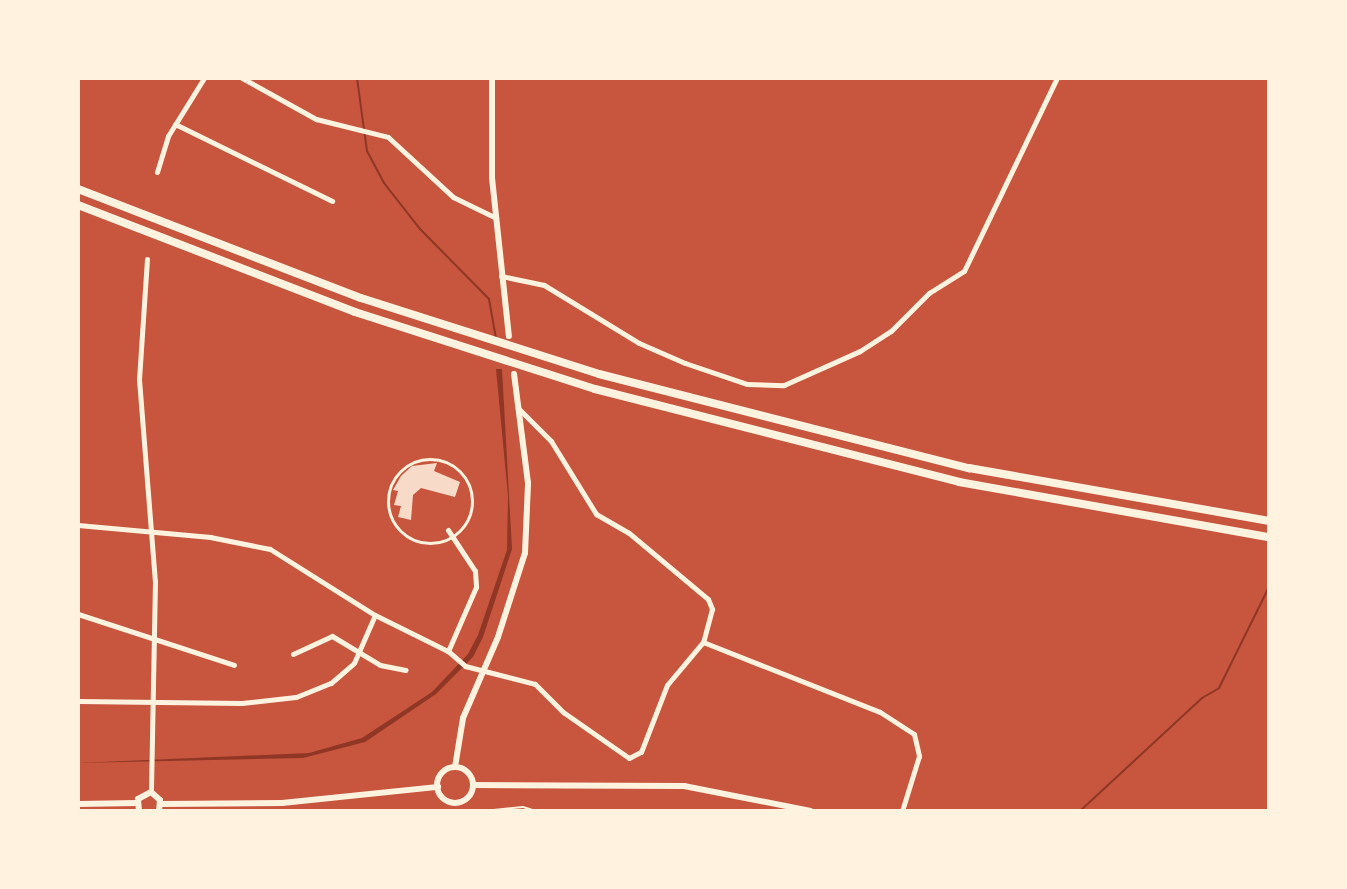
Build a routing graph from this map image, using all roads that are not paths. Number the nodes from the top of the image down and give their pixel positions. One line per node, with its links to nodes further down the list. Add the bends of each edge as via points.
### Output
1 (204, 78): 5 (street)
2 (242, 78): 10 (street, via 316,119 388,137 453,197)
3 (492, 78): 10 (street)
4 (1057, 78): 12 (street, via 964,271 860,351 784,385 727,379 663,355 544,285)
5 (175, 124): 6 (street); 8 (street)
6 (157, 172)
7 (78, 189): 16 (highway, via 249,257 531,353 969,468)
8 (332, 201)
9 (78, 205): 21 (highway, via 243,271 532,369 959,482)
10 (496, 218): 12 (street)
11 (147, 259): 19 (street, via 139,379)
12 (500, 276): 13 (street)
13 (509, 336)
14 (514, 374): 15 (street)
15 (518, 407): 25 (street, via 551,441 596,514 629,533 712,604); 31 (street, via 528,483 525,553)
16 (1269, 521)
17 (78, 525): 19 (street)
18 (448, 530): 20 (street)
19 (151, 534): 23 (street, via 210,537 270,549); 24 (street)
20 (453, 536): 20 (street, via 472,510 466,478 439,460 408,465 389,492 395,523 421,542); 26 (street, via 475,571 476,587)
21 (1269, 537)
22 (78, 614): 24 (street)
23 (375, 615): 26 (street); 28 (street)
24 (156, 639): 29 (street); 32 (street)
25 (703, 642): 31 (street, via 667,685 634,758 563,712 535,684); 45 (street, via 880,712 914,734 919,756)
26 (451, 653): 31 (street)
27 (293, 654): 28 (street, via 332,636)
28 (361, 654): 30 (street); 32 (street, via 331,683 296,697 242,703)
29 (234, 665)
30 (406, 670)
31 (482, 674): 34 (street, via 463,718)
32 (155, 700): 33 (street); 37 (street)
33 (78, 701)
34 (455, 767): 35 (street, via 470,774); 36 (street, via 444,771)
35 (473, 785): 41 (street, via 470,796); 44 (street, via 684,786)
36 (438, 787): 40 (street, via 282,803); 41 (street)
37 (151, 792): 39 (street); 40 (street)
38 (78, 804): 39 (street)
39 (138, 807)
40 (160, 807)
41 (455, 807)
42 (484, 811): 43 (lane)
43 (536, 811)
44 (811, 811)
45 (902, 811)

